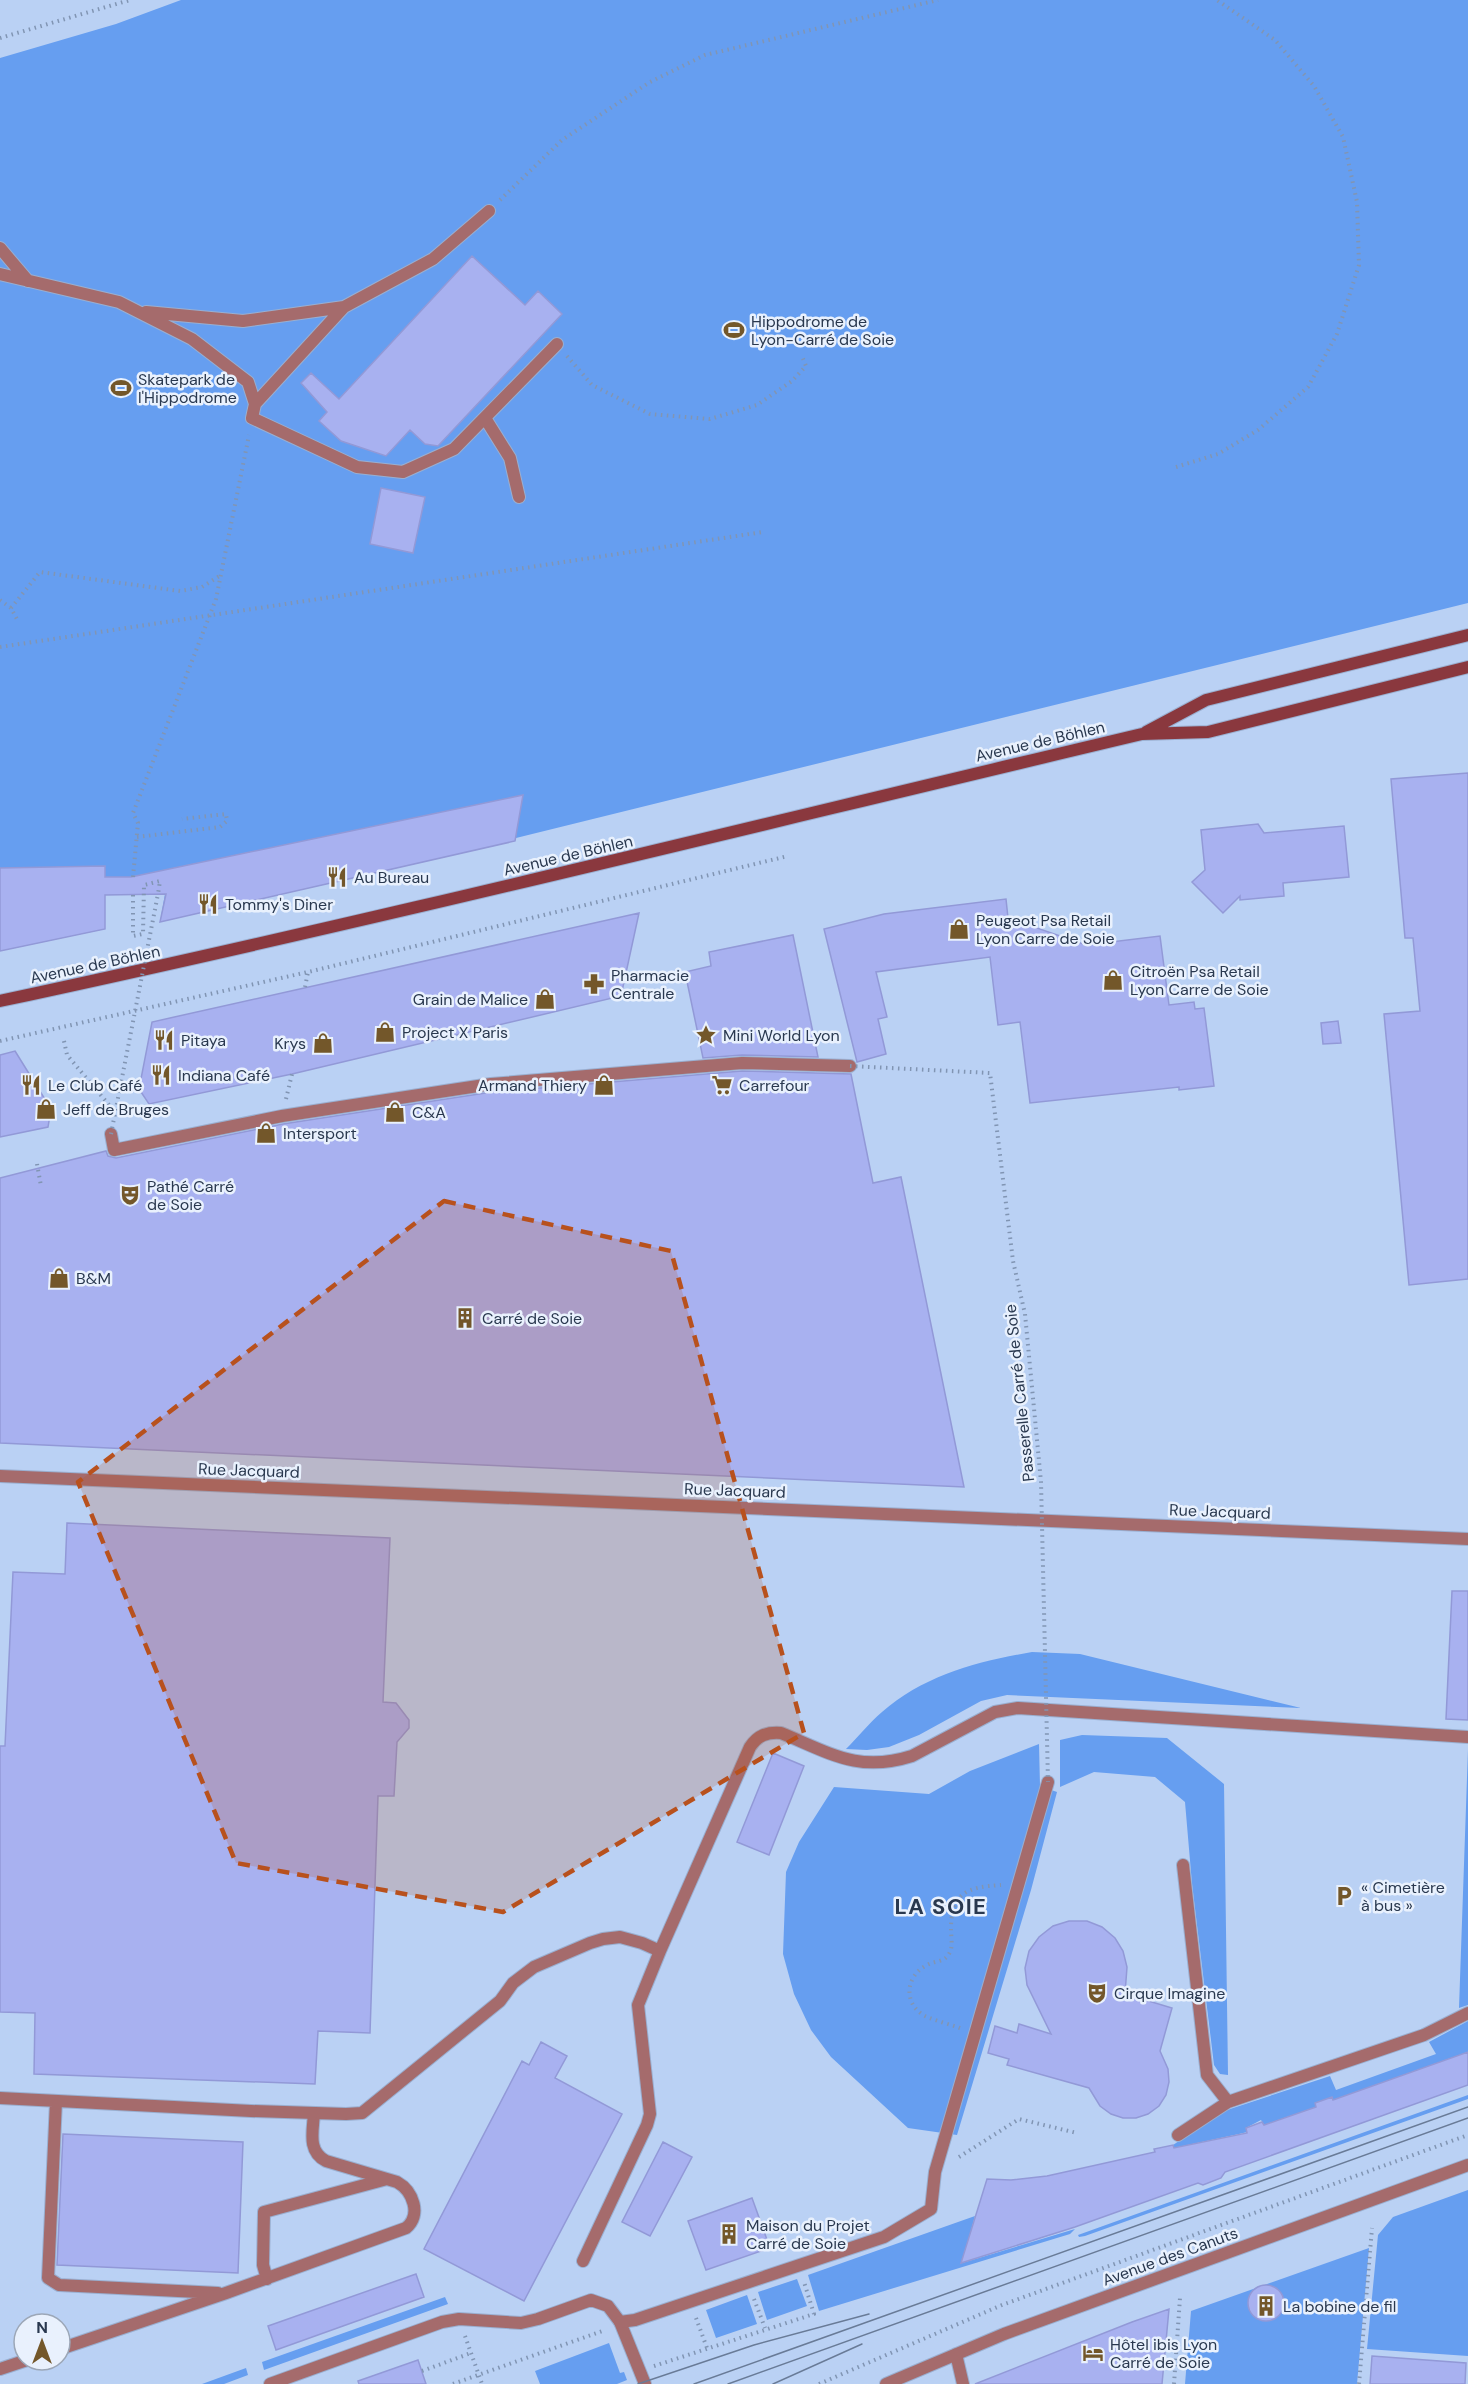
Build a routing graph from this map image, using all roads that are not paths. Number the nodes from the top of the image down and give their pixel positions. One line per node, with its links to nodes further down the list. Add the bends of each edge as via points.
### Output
1 (489, 211): 5 (street, via 433,260)
2 (0, 248): 4 (street)
3 (0, 274): 4 (street)
4 (28, 281): 6 (street, via 119,302)
5 (344, 307): 6 (street, via 243,321); 8 (street)
6 (137, 311): 8 (street, via 192,339 248,382)
7 (557, 344): 9 (street)
8 (255, 404): 9 (street, via 252,418 357,467 403,472 454,449)
9 (485, 418): 10 (street, via 510,458)
10 (519, 497)
11 (1468, 635): 13 (main road, Avenue de Böhlen, via 1206,700)
12 (1468, 667): 13 (main road, Avenue de Böhlen, via 1208,732)
13 (1142, 734): 14 (main road, Avenue de Böhlen, via 569,872)
14 (0, 1001)
15 (850, 1066): 16 (street, via 742,1063 491,1084 282,1116 114,1150)
16 (111, 1134)
17 (0, 1476): 18 (street, Rue Jacquard)
18 (1468, 1539)
19 (1468, 1737): 22 (street, via 1018,1708 995,1712 912,1756 872,1764 840,1758 771,1732 750,1747)
20 (1048, 1782): 34 (street, via 935,2172 932,2209 884,2236)
21 (1183, 1865): 26 (street, via 1207,2075)
22 (660, 1952): 27 (street, via 632,1939 603,1939 534,1967 513,1983 500,2001 370,2108 362,2113); 31 (street, via 638,2005 650,2114)
23 (1468, 2013): 26 (street, via 1424,2035)
24 (0, 2098): 25 (street)
25 (56, 2101): 27 (street); 33 (street, via 48,2278 59,2285)
26 (1228, 2102): 28 (street)
27 (314, 2113): 30 (street, via 312,2144 318,2157)
28 (1178, 2135)
29 (1468, 2165): 36 (street, Avenue des Canuts)
30 (389, 2179): 32 (street, via 264,2212 262,2265); 32 (street, via 404,2186 414,2205 414,2219 406,2228)
31 (583, 2261)
32 (267, 2279): 33 (street)
33 (226, 2294): 35 (street)
34 (620, 2322): 37 (street, via 608,2306 591,2300 521,2323 459,2319 442,2322); 38 (street)
35 (72, 2345)
36 (956, 2354): 39 (street, Avenue des Canuts); 40 (street)
37 (270, 2384)
38 (645, 2384)
39 (886, 2384)
40 (963, 2384)

